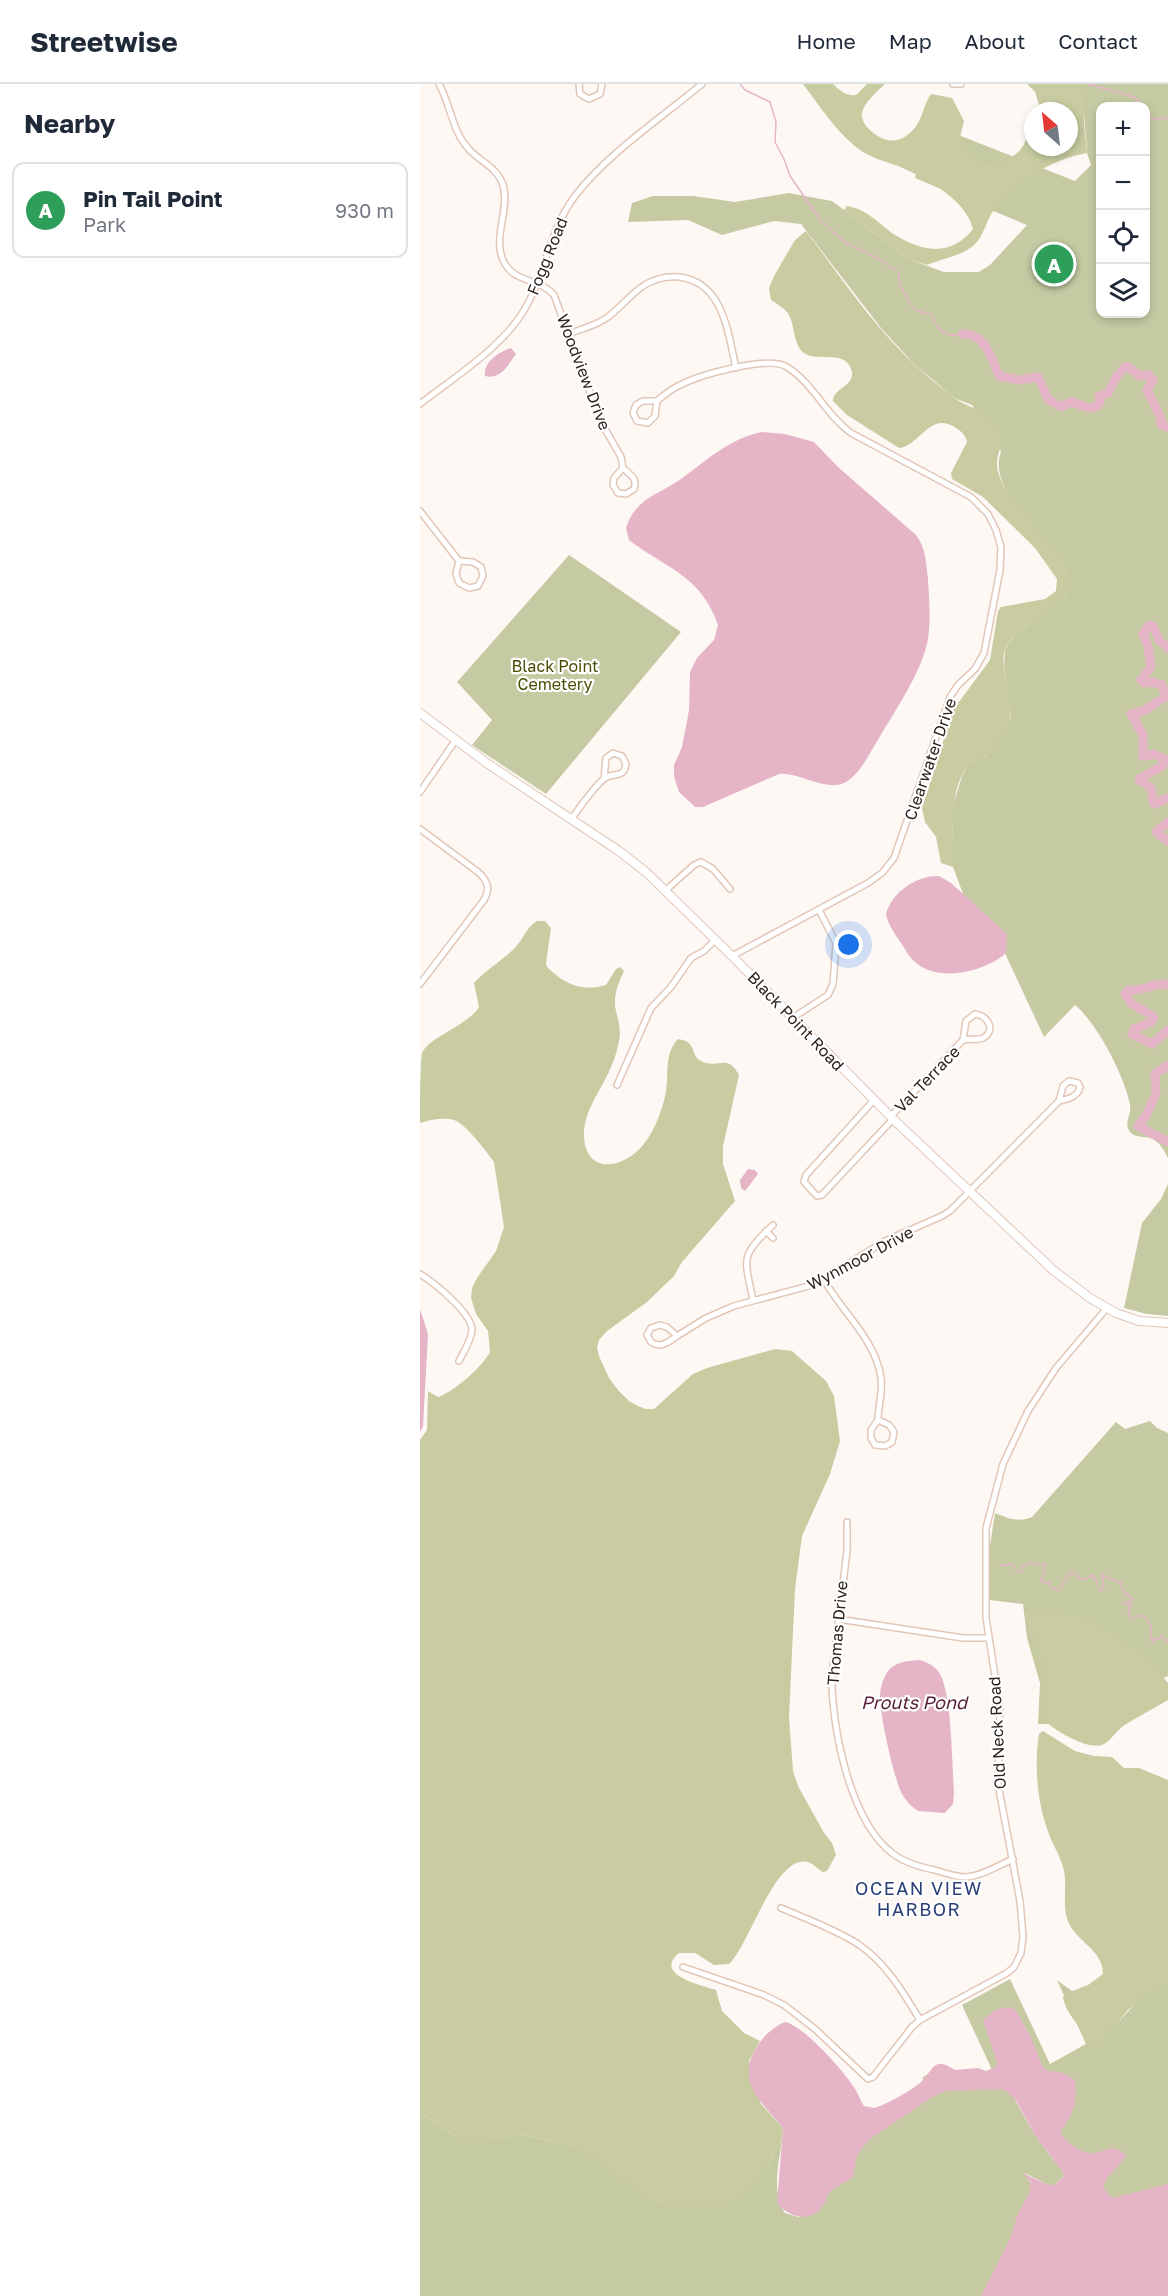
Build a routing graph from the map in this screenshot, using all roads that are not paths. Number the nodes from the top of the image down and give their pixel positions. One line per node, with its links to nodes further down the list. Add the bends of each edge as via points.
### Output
1 (439, 84): 7 (street, Woodview Drive, via 461,140 502,182 503,260 514,274)
2 (579, 84): 3 (street, via 581,96 591,99 600,94)
3 (602, 84)
4 (702, 84): 7 (street, Fogg Road, via 580,190 559,222)
5 (954, 84): 6 (street)
6 (961, 84)
7 (537, 285): 8 (street, Woodview Drive, via 553,293); 11 (street, Fogg Road, via 526,309 505,335)
8 (570, 333): 9 (street, via 606,318 652,281 682,278 700,285 717,302); 12 (street, Woodview Drive, via 601,423 621,457)
9 (736, 368): 10 (street, Clearwater Drive, via 685,383); 23 (street, Clearwater Drive, via 772,362 790,368 851,433 975,501 991,519 1000,542 1000,570 984,653 950,696 899,850 875,878)
10 (657, 401): 10 (street, Clearwater Drive, via 637,403 633,411 636,419 643,423 651,421)
11 (420, 404)
12 (623, 468): 12 (street, Woodview Drive, via 613,483 615,490 624,494 632,490 635,482)
13 (420, 511): 14 (street)
14 (459, 561): 14 (street, via 458,581 467,588 478,586 483,576 481,567)
15 (420, 713): 16 (main road, Black Point Road)
16 (455, 741): 18 (street); 19 (main road, Black Point Road)
17 (603, 779): 17 (street, via 624,771 622,756 613,753 606,758); 19 (street)
18 (420, 792)
19 (571, 819): 22 (main road, Black Point Road)
20 (420, 829): 26 (street, via 478,872 488,886 484,900)
21 (730, 889): 22 (street, via 708,864 701,862)
22 (666, 890): 24 (main road, Black Point Road)
23 (819, 910): 25 (street, Clearwater Drive); 27 (street, via 836,943 833,984 828,995)
24 (716, 939): 25 (main road, Black Point Road); 29 (street, via 691,958 651,1008)
25 (732, 956): 27 (main road, Black Point Road)
26 (420, 984)
27 (794, 1017): 30 (main road, Black Point Road)
28 (963, 1040): 28 (street, Val Terrace, via 985,1036 989,1028 987,1019 977,1014 968,1017); 32 (street, Val Terrace)
29 (617, 1085)
30 (874, 1100): 32 (main road, Black Point Road); 32 (street, Val Terrace, via 806,1175 807,1187 817,1196 822,1195)
31 (1059, 1101): 31 (street, via 1077,1094 1078,1083 1065,1083); 33 (street, Wynmoor Drive)
32 (891, 1118): 33 (main road, Black Point Road)
33 (968, 1191): 38 (street, Wynmoor Drive, via 942,1216 885,1241); 40 (main road, Black Point Road, via 1044,1262)
34 (773, 1225): 35 (street)
35 (766, 1232): 36 (street); 39 (street, via 747,1254)
36 (773, 1238)
37 (420, 1274): 43 (street, via 441,1290 470,1322 470,1339)
38 (824, 1280): 39 (street, Wynmoor Drive); 44 (street, via 876,1359 882,1388)
39 (753, 1300): 42 (street, Wynmoor Drive, via 714,1314)
40 (1107, 1308): 41 (main road, Black Point Road, via 1137,1320); 47 (street, Old Neck Road, via 1044,1385 1003,1464 986,1528)
41 (1168, 1323)
42 (677, 1336): 42 (street, Wynmoor Drive, via 658,1324 647,1335 659,1346)
43 (459, 1361)
44 (878, 1420): 44 (street, via 871,1440 877,1446 887,1446 894,1432)
45 (847, 1522): 46 (street, Thomas Drive)
46 (838, 1619): 47 (street, via 963,1638); 48 (street, Thomas Drive, via 833,1709 853,1794 878,1838 898,1857 962,1876 975,1875)
47 (988, 1638): 48 (street, Old Neck Road, via 1000,1708 998,1784)
48 (1013, 1859): 53 (street, Old Neck Road, via 1023,1937 1019,1960 999,1978)
49 (781, 1908): 53 (street, via 831,1929 864,1949 893,1978)
50 (697, 1963): 52 (street)
51 (683, 1967): 52 (street)
52 (694, 1971): 53 (street, Old Neck Road, via 784,2005 868,2079)
53 (920, 2020)

